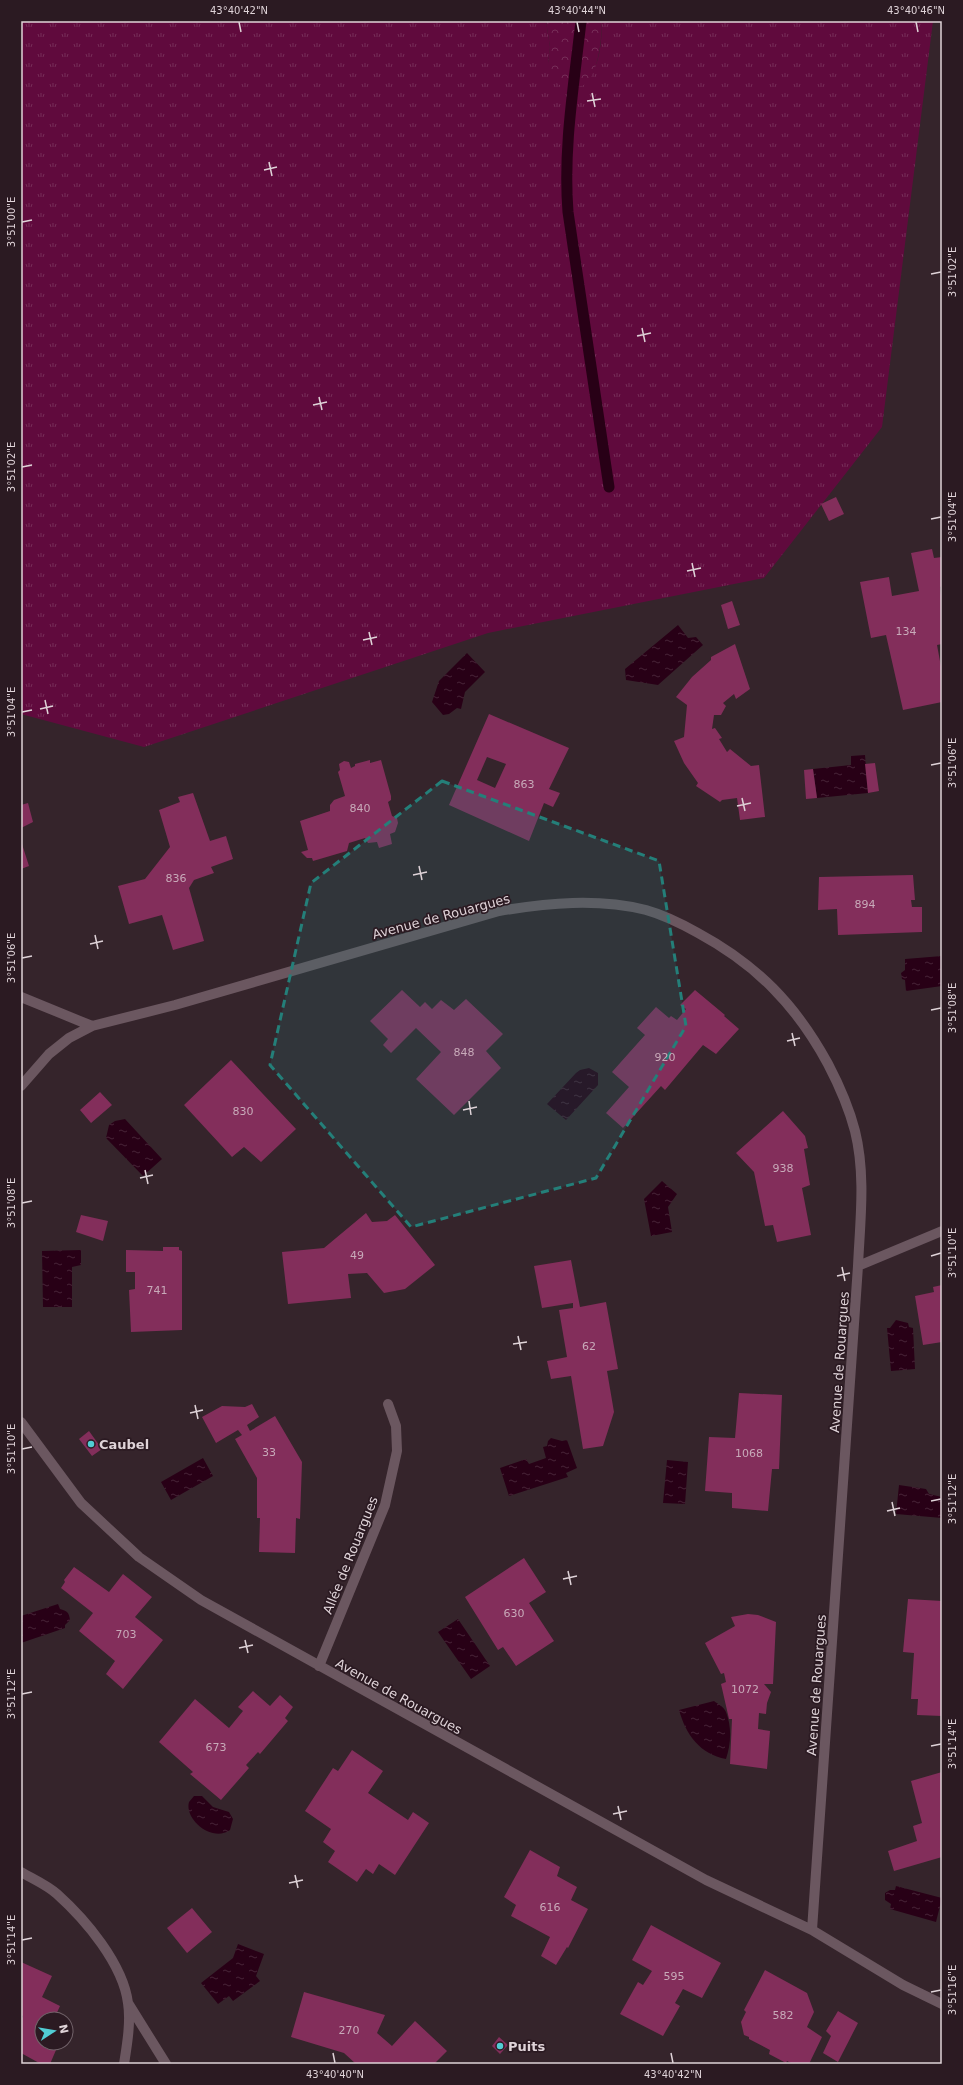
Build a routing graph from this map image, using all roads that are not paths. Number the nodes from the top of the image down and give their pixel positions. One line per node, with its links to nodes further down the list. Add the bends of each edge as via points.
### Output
1 (21, 997): 2 (street)
2 (92, 1026): 3 (street, Avenue de Rouargues, via 69,1038 48,1054); 5 (street, Avenue de Rouargues, via 183,1003 499,911 585,902 647,910 679,922 715,942 749,966 788,1003 817,1044 840,1086 855,1130 860,1164)
3 (21, 1086)
4 (942, 1231): 5 (street)
5 (858, 1266): 10 (street, Avenue de Rouargues)
6 (388, 1404): 8 (street, Allée de Rouargues, via 396,1426 396,1451 385,1505)
7 (21, 1422): 8 (street, Avenue de Rouargues, via 82,1503 139,1557 201,1600)
8 (319, 1666): 10 (street, Avenue de Rouargues, via 706,1880)
9 (21, 1872): 11 (street, via 57,1894 100,1941 118,1970)
10 (812, 1930): 12 (street, Avenue de Rouargues, via 903,1985)
11 (128, 2003): 13 (street); 14 (street)
12 (942, 2004)
13 (124, 2064)
14 (166, 2064)

